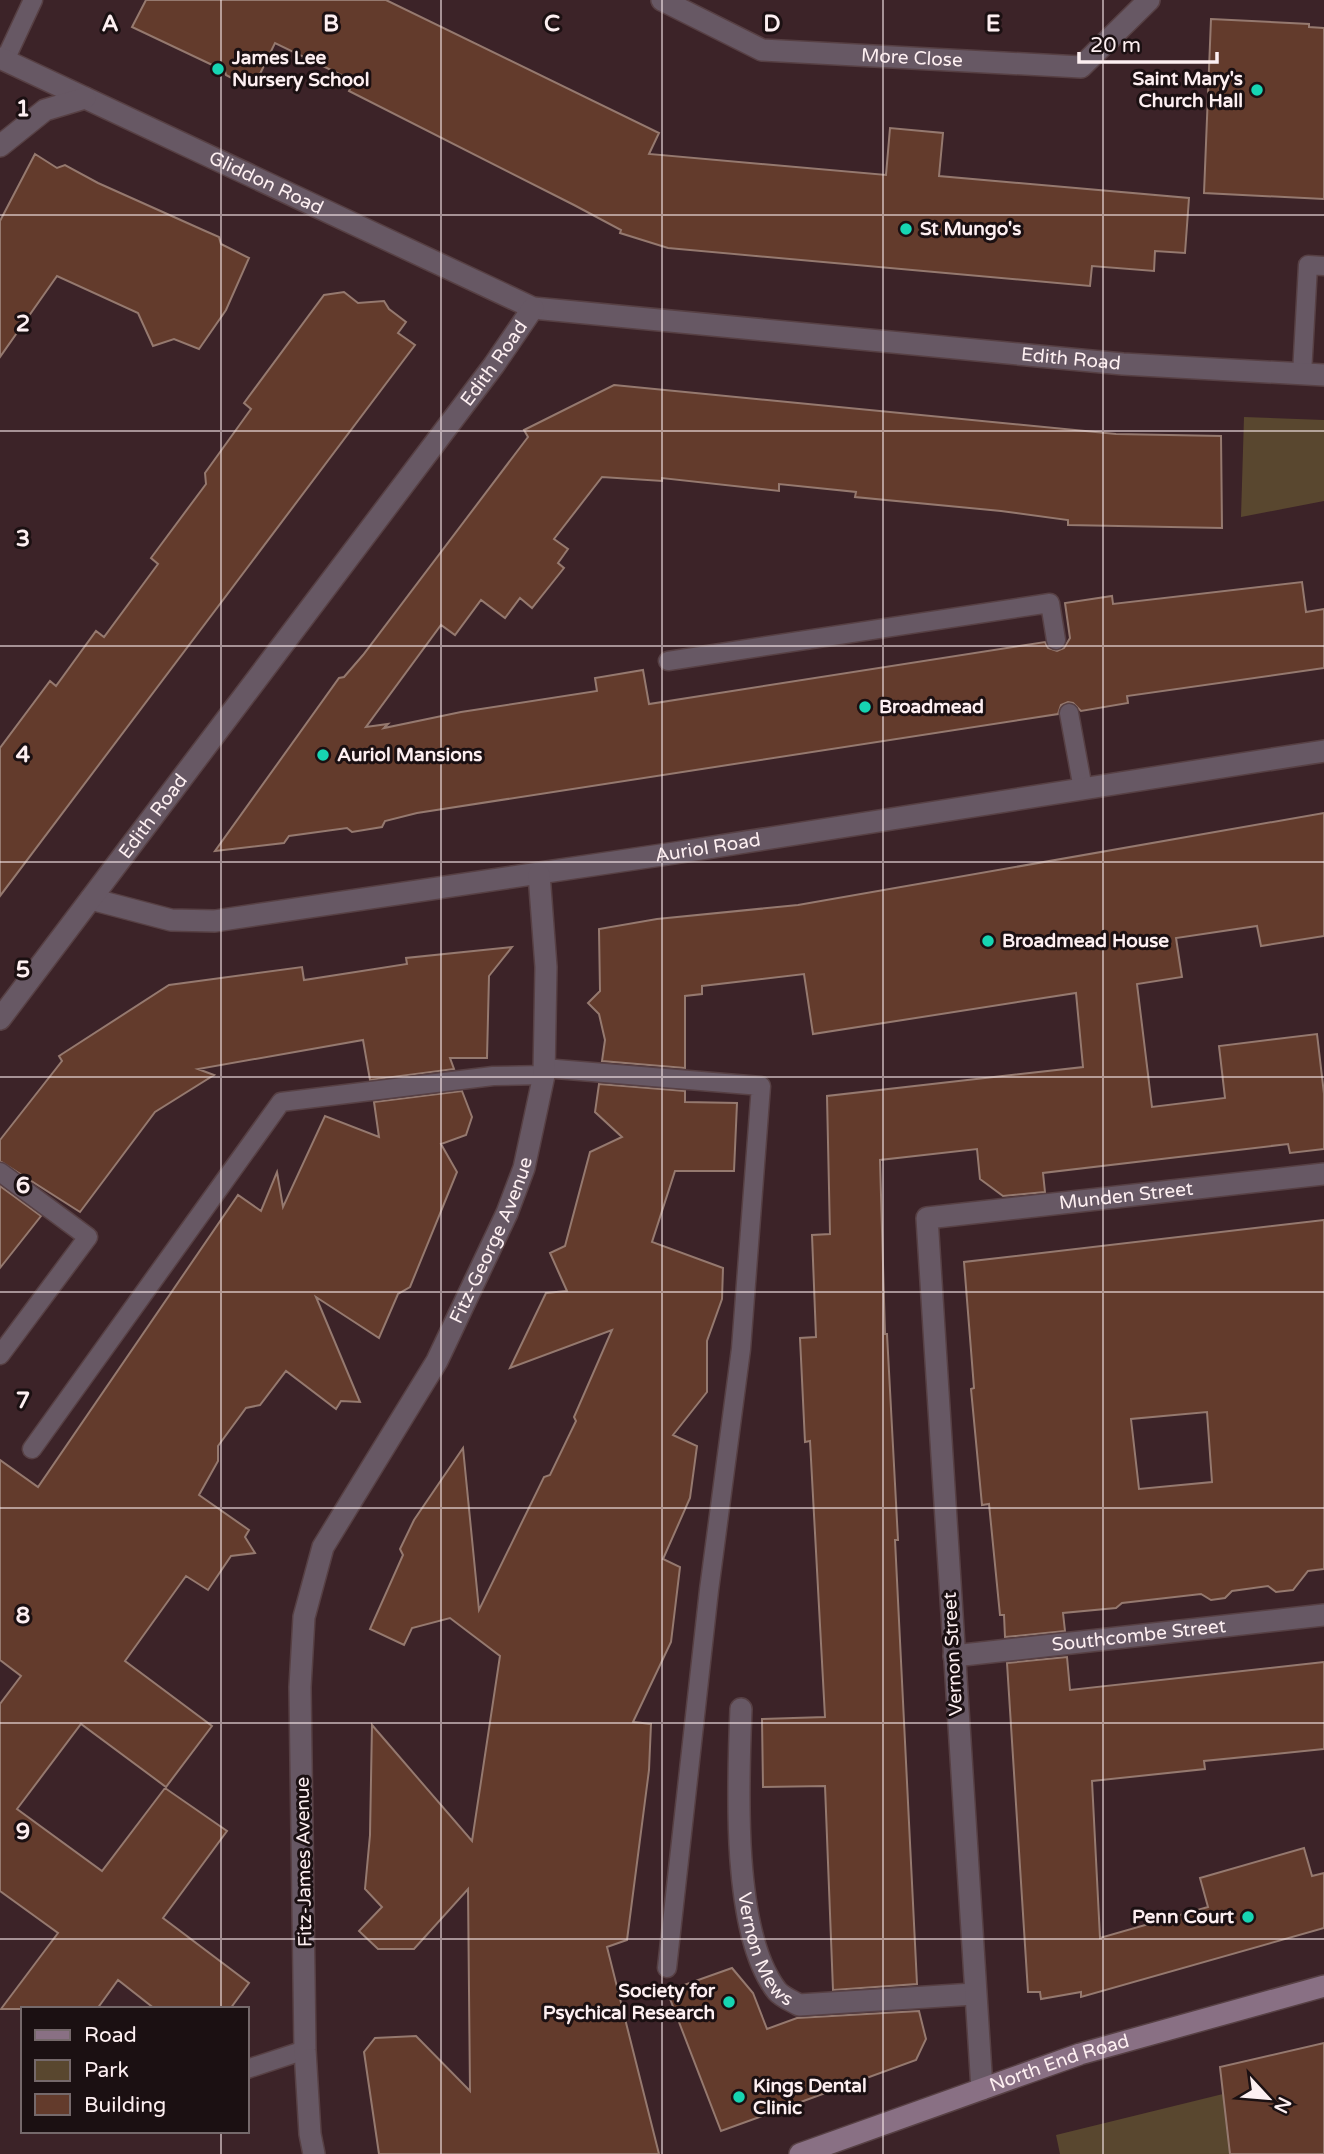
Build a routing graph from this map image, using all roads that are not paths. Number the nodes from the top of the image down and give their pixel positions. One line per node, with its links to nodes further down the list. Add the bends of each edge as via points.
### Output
1 (33, 0): 4 (lane)
2 (662, 0): 3 (street, More Close, via 762,50 1081,67)
3 (1149, 0)
4 (3, 59): 5 (street, Gliddon Road)
5 (85, 98): 6 (street, via 45,110); 8 (street, Gliddon Road)
6 (0, 146)
7 (1324, 266): 9 (lane, via 1308,265)
8 (533, 308): 9 (street, Edith Road, via 1123,364); 17 (street, Edith Road)
9 (1302, 374): 10 (street, Edith Road)
10 (1324, 375)
11 (1056, 640): 12 (lane, via 1049,603)
12 (668, 661)
13 (1069, 713): 15 (lane)
14 (1324, 751): 15 (street, Auriol Road)
15 (1083, 789): 16 (street, Auriol Road)
16 (538, 874): 17 (street, Auriol Road, via 215,921 171,920); 19 (street, Fitz-George Avenue, via 545,967)
17 (91, 900): 18 (street, Edith Road)
18 (0, 1019)
19 (544, 1071): 24 (lane, via 281,1102); 25 (street, Fitz-George Avenue, via 524,1168 472,1289 437,1361 336,1524); 29 (lane, via 761,1086 741,1349)
20 (0, 1172): 23 (lane, via 88,1237)
21 (1324, 1174): 22 (street, Munden Street)
22 (927, 1218): 27 (street, Vernon Street)
23 (0, 1355)
24 (32, 1448)
25 (315, 1570): 32 (street, Fitz-James Avenue, via 304,1617 300,1688)
26 (1324, 1615): 27 (street, Southcombe Street)
27 (954, 1656): 31 (street, Vernon Street)
28 (741, 1709): 31 (street, Vernon Mews, via 737,1814 747,1898 764,1971 779,1994 799,2005)
29 (667, 1968)
30 (1324, 1986): 34 (main road, North End Road, via 1080,2054)
31 (974, 1994): 34 (street, Vernon Street)
32 (305, 2050): 33 (lane); 36 (street, Fitz-James Avenue)
33 (248, 2068)
34 (982, 2089): 35 (main road, North End Road)
35 (838, 2148): 37 (main road, North End Road)
36 (314, 2154)
37 (800, 2154)

